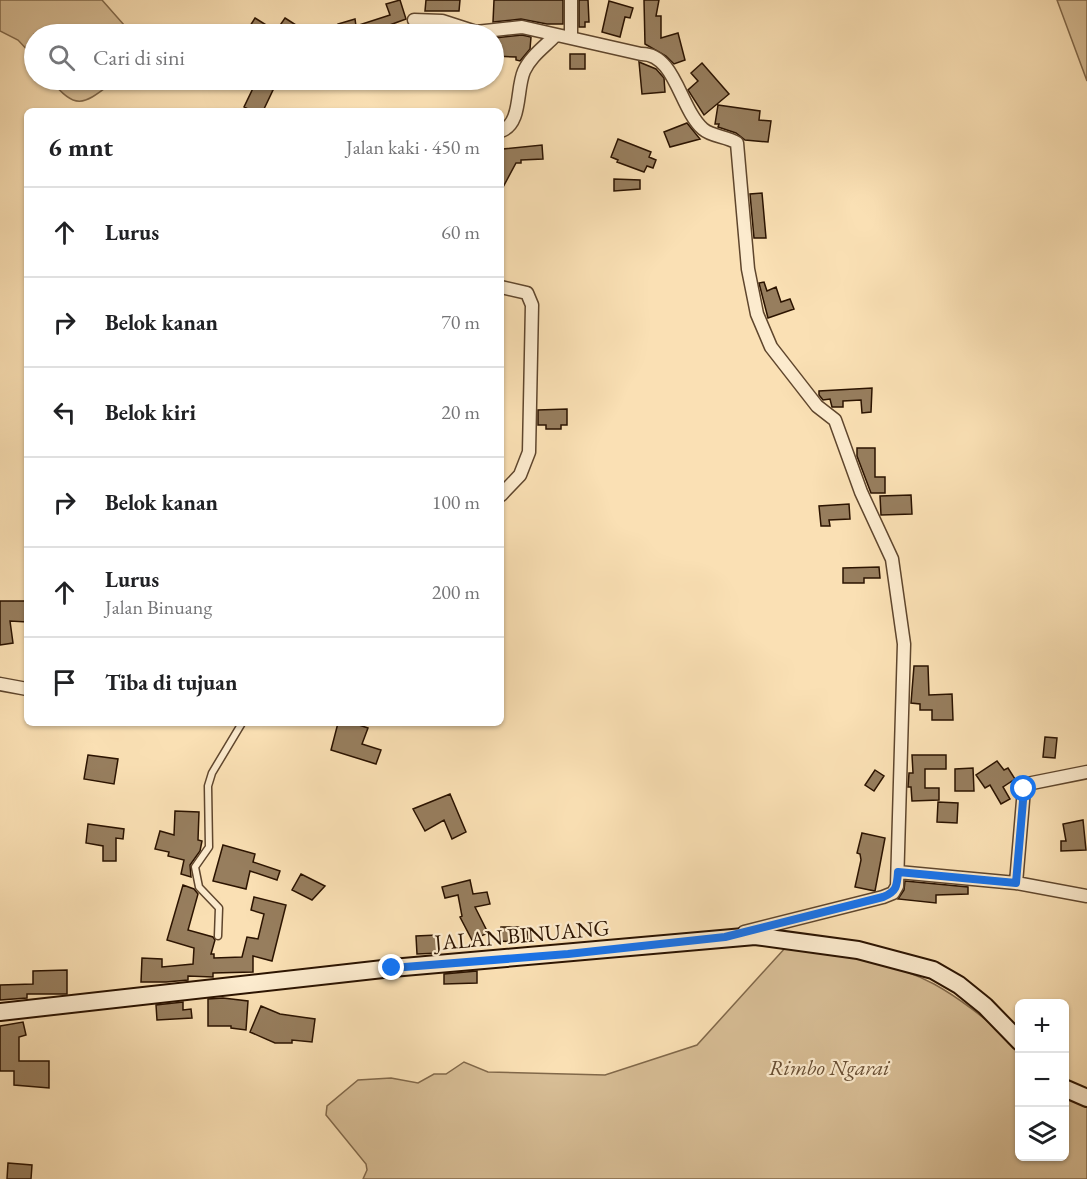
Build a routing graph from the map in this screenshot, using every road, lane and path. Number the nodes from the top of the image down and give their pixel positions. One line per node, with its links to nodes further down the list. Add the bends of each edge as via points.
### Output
1 (570, 0): 6 (street)
2 (414, 20): 3 (street)
3 (451, 24)
4 (504, 29): 5 (street, via 522,27)
5 (555, 36): 6 (street); 7 (street, via 524,71 513,119)
6 (571, 36): 14 (street, via 641,54 652,53 662,60 703,129 737,143 748,269 757,314 771,347 817,406 835,420 861,492 892,559 904,644)
7 (504, 130)
8 (504, 287): 9 (street, via 527,292 532,305 529,452 520,476)
9 (504, 492)
10 (0, 684): 11 (street)
11 (24, 688)
12 (240, 726): 17 (lane, via 212,773 208,786 209,847 195,867 198,887 219,908)
13 (1087, 772): 15 (street, via 1027,784)
14 (898, 872): 15 (street); 18 (street, via 897,886 883,897)
15 (1016, 883): 16 (street)
16 (1087, 896)
17 (218, 936)
18 (725, 937): 19 (main road, JALAN BINUANG, via 311,976); 20 (main road, JALAN BINUANG, via 755,936 858,950 933,970 985,1006)
19 (0, 1012)
20 (1015, 1037)
21 (1069, 1090): 22 (main road)
22 (1087, 1098)

